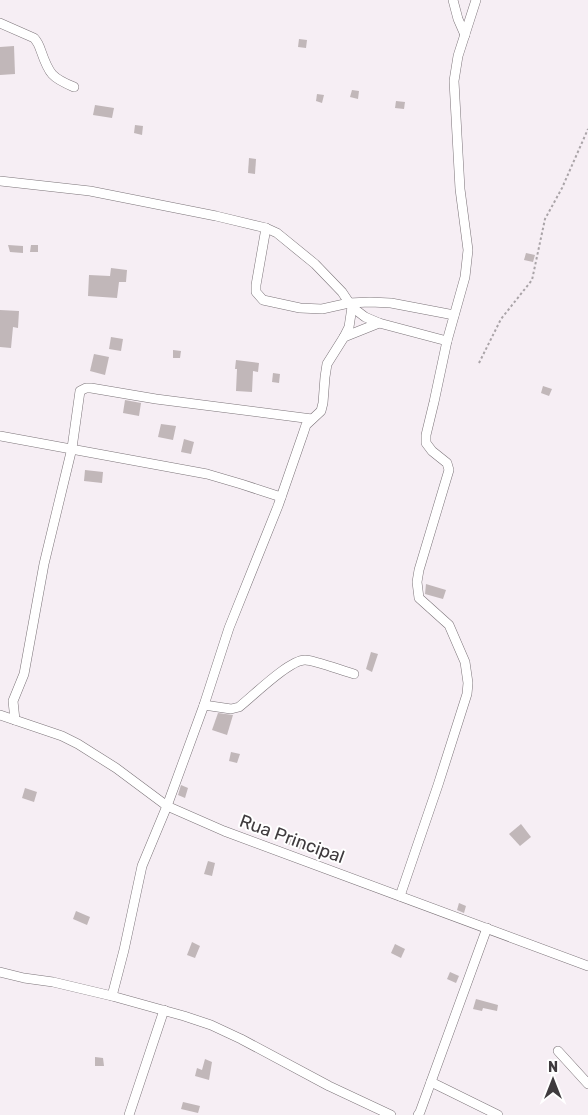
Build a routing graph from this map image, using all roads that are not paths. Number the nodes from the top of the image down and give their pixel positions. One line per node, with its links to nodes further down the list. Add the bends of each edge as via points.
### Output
1 (453, 0): 4 (street)
2 (476, 0): 4 (street)
3 (0, 22): 5 (street, via 34,38 54,77)
4 (464, 35): 9 (street, via 458,56 454,96 468,250 465,277)
5 (74, 86)
6 (0, 181): 7 (street, via 127,198)
7 (266, 228): 8 (street, via 315,264); 8 (street, via 256,285 256,292 263,300 311,310)
8 (351, 305): 9 (street, via 391,303); 10 (street, via 365,317); 11 (street, via 349,327)
9 (454, 316): 12 (street)
10 (379, 323): 11 (street); 12 (street)
11 (344, 337): 13 (street, via 327,364 323,403)
12 (447, 341): 22 (street, via 426,443 447,463 449,470 419,570 417,593 422,602 449,625 465,662 468,683)
13 (312, 419): 15 (street, via 86,388 80,391); 16 (street, via 302,434)
14 (0, 436): 15 (street)
15 (72, 448): 16 (street, via 207,474); 20 (street, via 44,564 24,674 12,701)
16 (281, 497): 18 (street, via 229,628)
17 (354, 674): 18 (street, via 305,660 286,668 239,707)
18 (204, 705): 21 (street)
19 (0, 715): 20 (street, Rua Principal)
20 (15, 720): 21 (street, Rua Principal, via 78,744)
21 (167, 806): 22 (street, Rua Principal, via 224,831); 26 (street, via 142,866)
22 (400, 896): 23 (street, Rua Principal)
23 (487, 928): 24 (street, Rua Principal); 29 (street)
24 (588, 966)
25 (0, 972): 26 (street)
26 (112, 996): 27 (street)
27 (164, 1010): 31 (street); 32 (street, via 211,1025)
28 (558, 1051): 30 (street)
29 (431, 1082): 33 (street); 34 (street)
30 (588, 1084)
31 (129, 1115)
32 (390, 1115)
33 (418, 1115)
34 (498, 1115)

